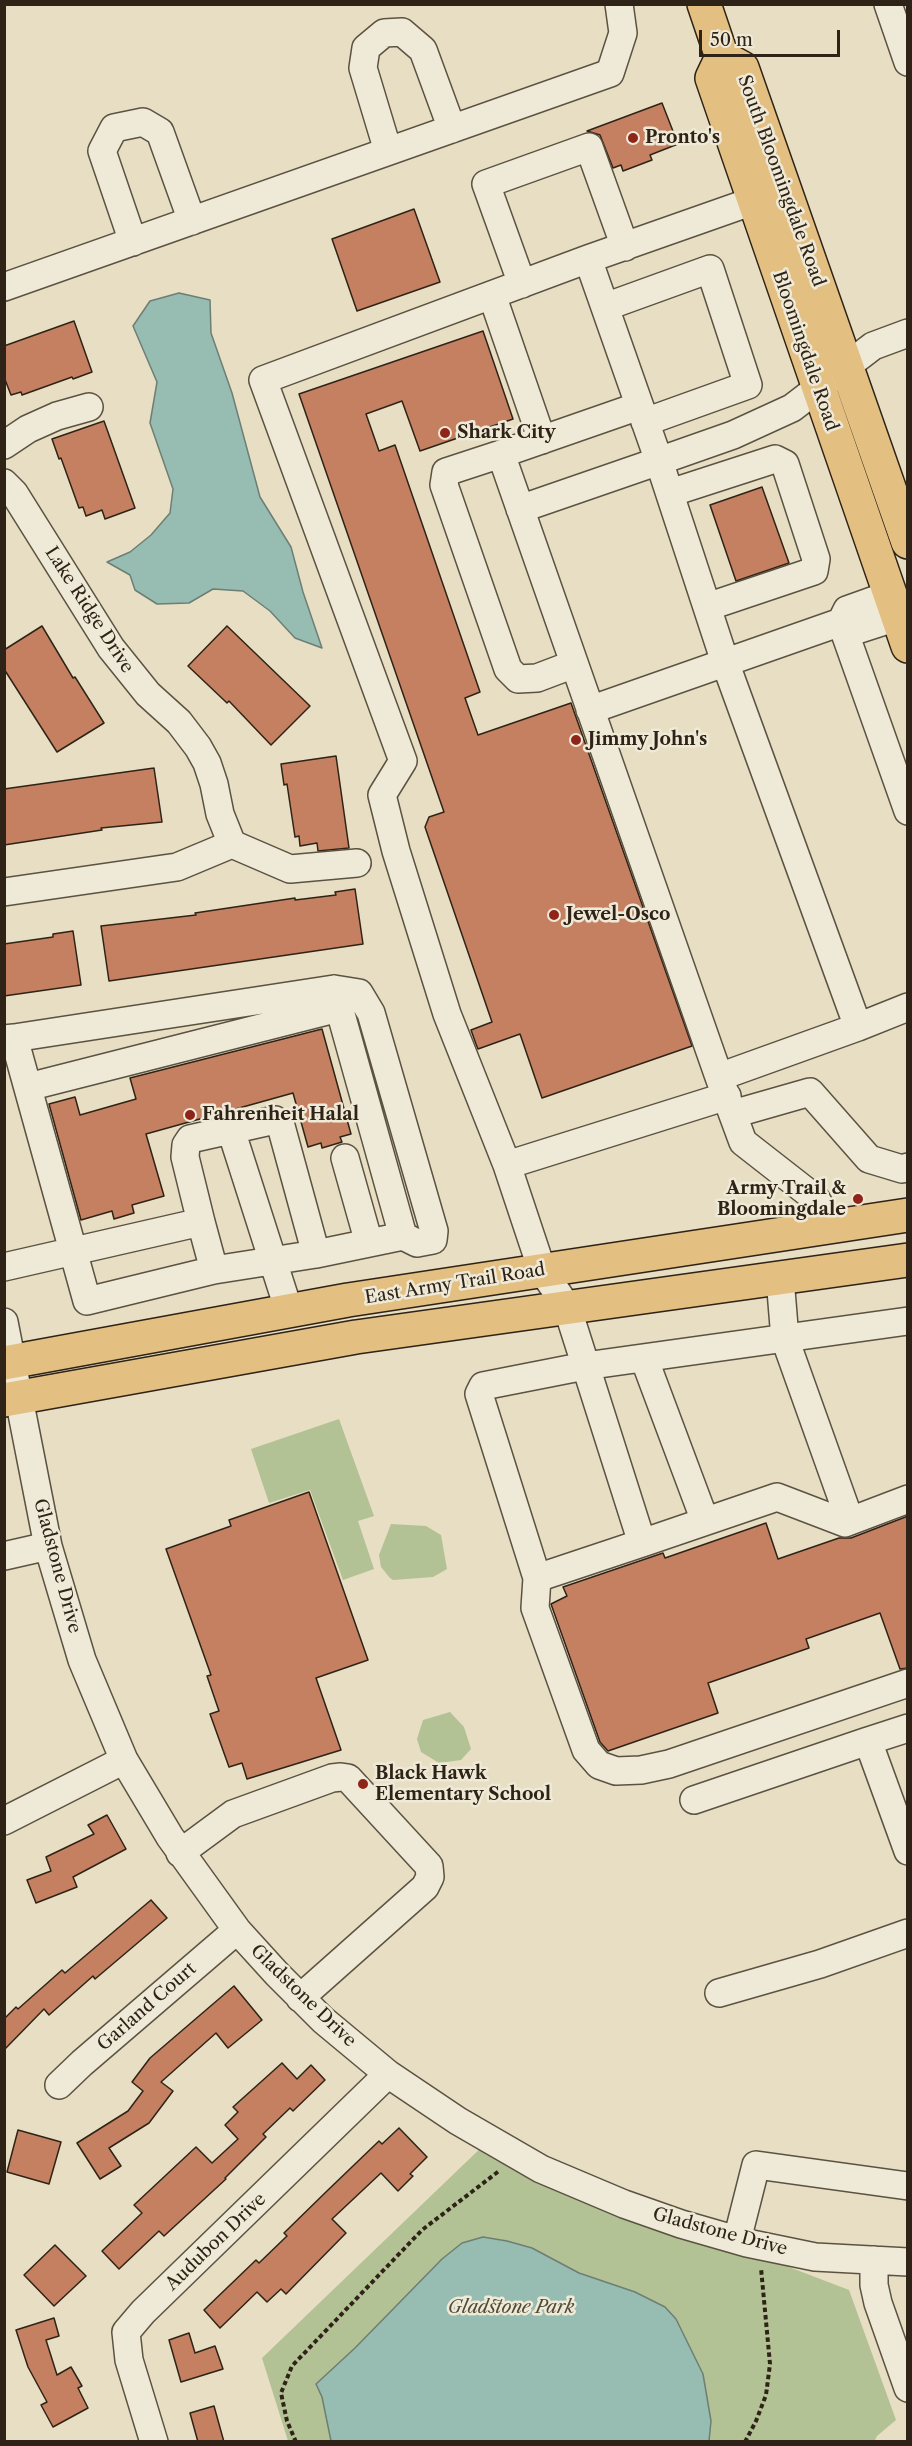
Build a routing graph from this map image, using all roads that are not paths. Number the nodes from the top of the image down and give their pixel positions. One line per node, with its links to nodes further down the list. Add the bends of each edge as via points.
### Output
1 (619, 4): 6 (street, via 623,33 610,73)
2 (704, 4): 4 (main road, South Bloomingdale Road)
3 (888, 4): 5 (street)
4 (722, 57): 8 (main road, Bloomingdale Road, via 712,78); 18 (main road, South Bloomingdale Road, via 742,68)
5 (908, 62)
6 (452, 129): 7 (street); 7 (street, via 423,50 402,32 384,33 366,48 363,68)
7 (388, 152): 9 (street)
8 (753, 201): 11 (street); 19 (main road, Bloomingdale Road)
9 (192, 221): 10 (street); 10 (street, via 160,132 143,122 114,128 102,151)
10 (133, 242): 14 (street)
11 (625, 247): 12 (street); 13 (street, via 589,147 486,184)
12 (588, 260): 13 (street); 16 (street)
13 (522, 284): 15 (street)
14 (4, 287)
15 (492, 296): 22 (street); 50 (street, via 263,380 403,761 382,795 396,851 447,1014)
16 (605, 307): 21 (street); 21 (street, via 710,269 748,385)
17 (908, 333): 18 (street, via 873,346)
18 (846, 367): 19 (street); 29 (main road, Bloomingdale Road)
19 (818, 388): 25 (street, via 792,408 733,435); 31 (main road, Bloomingdale Road)
20 (89, 407): 23 (street, via 57,416)
21 (642, 414): 22 (street); 25 (street)
22 (542, 440): 24 (street)
23 (4, 445)
24 (501, 454): 28 (street); 34 (street, via 446,472 444,485 508,669 518,679 537,678)
25 (659, 461): 27 (street); 28 (street)
26 (4, 483): 37 (street, Lake Ridge Drive, via 111,648 198,747 207,763)
27 (670, 493): 30 (street); 30 (street, via 775,459 785,465 792,485 816,559 814,571)
28 (520, 509): 34 (street)
29 (908, 542)
30 (707, 607): 33 (street)
31 (898, 619): 32 (street, via 847,610)
32 (841, 622): 33 (street); 36 (street)
33 (725, 662): 35 (street); 42 (street)
34 (574, 664): 35 (street)
35 (590, 710): 47 (street)
36 (908, 811)
37 (232, 844): 38 (street, via 290,868); 39 (street, via 177,867)
38 (357, 863)
39 (4, 892)
40 (337, 998): 43 (street); 45 (street); 55 (street, via 359,993 371,1013 434,1231 433,1240 417,1243 403,1236)
41 (908, 1007): 42 (street)
42 (858, 1027): 44 (street)
43 (9, 1038): 45 (street)
44 (802, 1047): 46 (street); 47 (street)
45 (28, 1087): 56 (street)
46 (810, 1092): 47 (street); 51 (street, via 869,1159)
47 (726, 1096): 50 (street); 54 (street, via 743,1142 816,1199)
48 (231, 1130): 53 (street, via 190,1139 186,1145 185,1157); 57 (street, via 275,1120 281,1126); 59 (street)
49 (345, 1158): 55 (street)
50 (507, 1165): 62 (street)
51 (908, 1167)
52 (908, 1215): 54 (main road, East Army Trail Road)
53 (201, 1222): 56 (street); 61 (street)
54 (831, 1226): 62 (main road, East Army Trail Road)
55 (369, 1243): 57 (street)
56 (74, 1252): 60 (street); 61 (street, via 87,1300)
57 (316, 1254): 59 (street)
58 (908, 1260): 63 (main road, East Army Trail Road)
59 (273, 1261): 61 (street); 65 (street)
60 (4, 1267)
61 (214, 1270)
62 (542, 1270): 64 (street); 65 (main road, East Army Trail Road)
63 (780, 1278): 64 (main road, East Army Trail Road); 68 (street)
64 (567, 1307): 71 (street); 72 (main road, East Army Trail Road, via 356,1337)
65 (289, 1311): 70 (main road, East Army Trail Road)
66 (908, 1321): 68 (street)
67 (4, 1322): 70 (street, Gladstone Drive)
68 (785, 1339): 69 (street); 75 (street)
69 (644, 1358): 71 (street); 74 (street)
70 (8, 1363): 72 (street, Gladstone Drive)
71 (585, 1366): 76 (street); 79 (street, via 483,1386 479,1394)
72 (12, 1398): 77 (street, Gladstone Drive)
73 (908, 1499): 75 (street)
74 (705, 1521): 75 (street, via 777,1497 845,1523); 76 (street)
75 (850, 1521)
76 (642, 1543): 79 (street)
77 (48, 1546): 78 (street); 83 (street, Gladstone Drive, via 82,1660)
78 (4, 1556)
79 (537, 1578): 80 (street, via 535,1608 586,1750 599,1765 616,1771 669,1764)
80 (908, 1683)
81 (908, 1728): 82 (street)
82 (868, 1741): 84 (street); 86 (street)
83 (124, 1760): 85 (street); 87 (street, Gladstone Drive)
84 (694, 1800)
85 (4, 1821)
86 (908, 1851)
87 (180, 1853): 88 (street, Gladstone Drive); 91 (street, via 233,1814 341,1777 348,1778 429,1866 430,1877 425,1887)
88 (237, 1930): 91 (street, Gladstone Drive); 93 (street, Garland Court)
89 (908, 1933): 90 (street)
90 (719, 1993)
91 (300, 1998): 92 (street, Gladstone Drive)
92 (388, 2074): 95 (street, Gladstone Drive, via 458,2121 541,2169 624,2204); 99 (street, Audubon Drive, via 126,2332 129,2360)
93 (59, 2085)
94 (908, 2186): 95 (street, via 756,2165)
95 (737, 2240): 96 (street, Gladstone Drive, via 815,2257)
96 (874, 2260): 97 (street, Gladstone Drive); 98 (street, via 878,2303)
97 (908, 2262)
98 (908, 2388)
99 (154, 2442)

